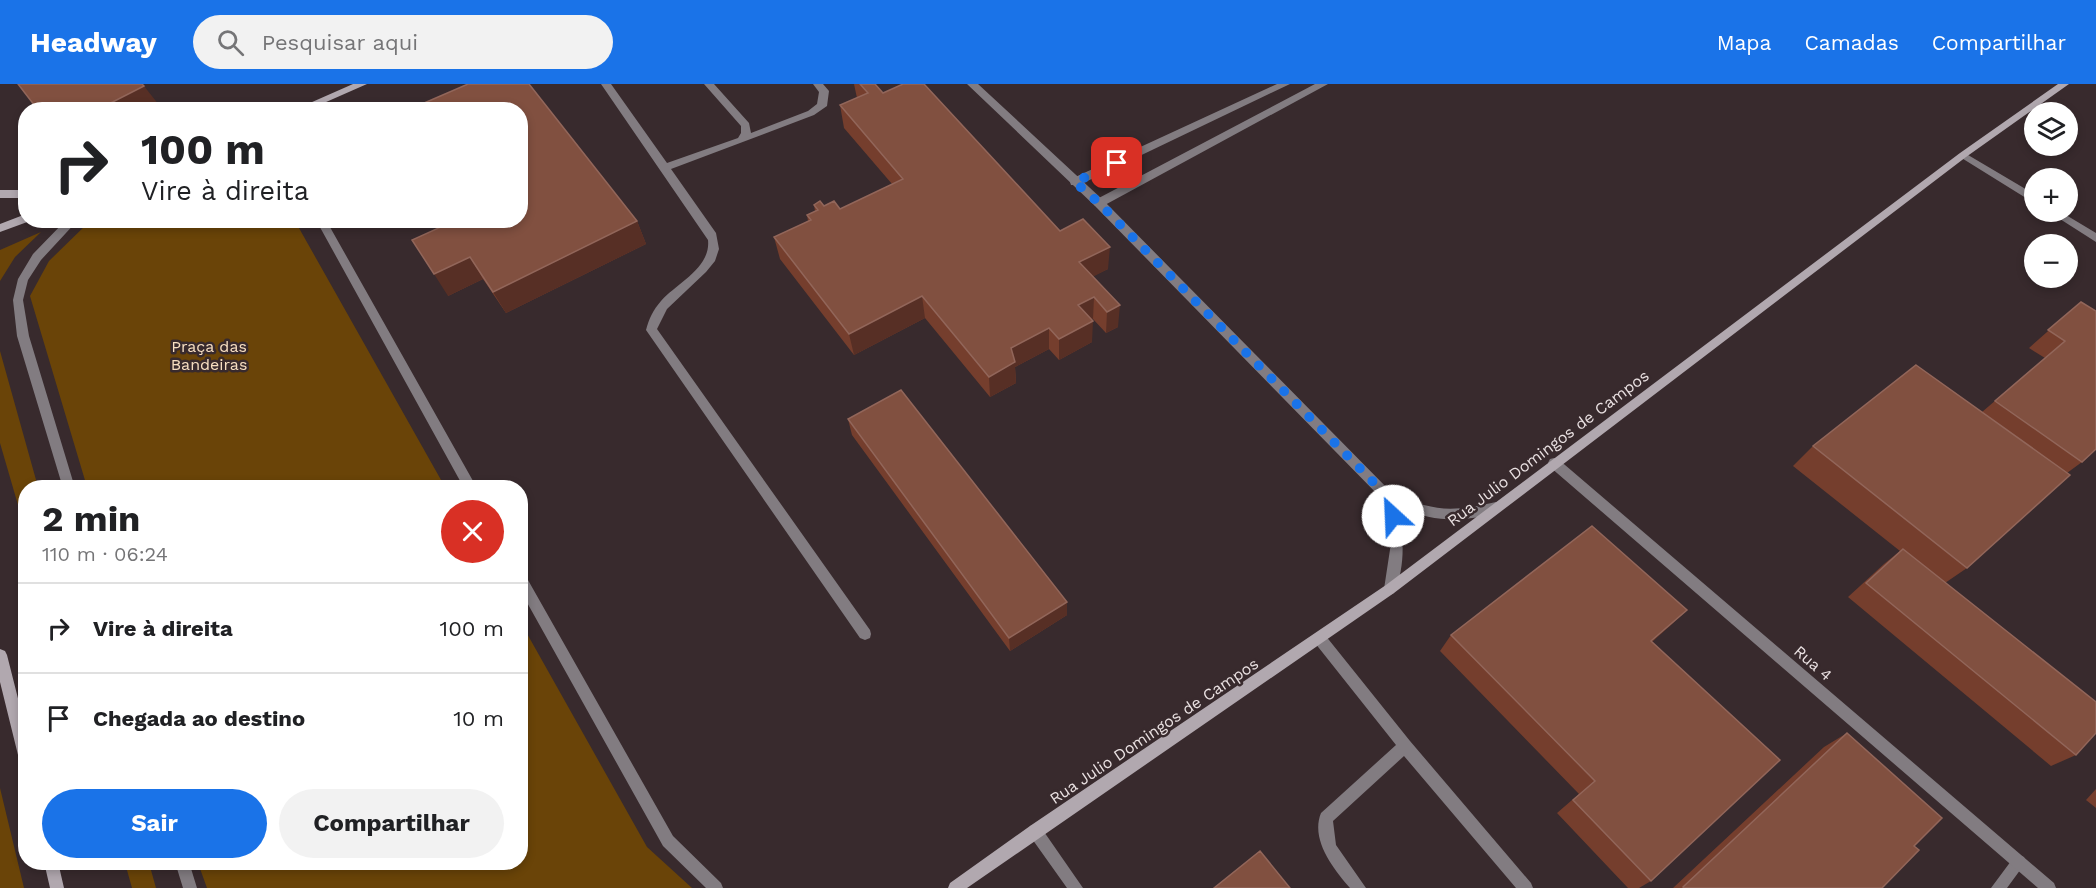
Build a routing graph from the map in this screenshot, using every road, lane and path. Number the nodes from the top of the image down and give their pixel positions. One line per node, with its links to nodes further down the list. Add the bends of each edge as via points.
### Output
1 (362, 84): 9 (street)
2 (606, 84): 12 (street)
3 (709, 84): 10 (street, via 746,125)
4 (818, 84): 10 (street, via 824,91 822,106)
5 (972, 84): 13 (street)
6 (1285, 84): 13 (street)
7 (1323, 84): 17 (street)
8 (2064, 84): 11 (street, Rua Julio Domingos de Campos)
9 (318, 102)
10 (742, 140): 12 (street)
11 (1964, 155): 14 (street); 24 (street, Rua Julio Domingos de Campos)
12 (664, 168): 31 (street, via 712,237 713,252 706,264 660,307 651,330)
13 (1075, 182): 17 (street)
14 (2024, 193)
15 (0, 194): 16 (street)
16 (18, 194)
17 (1099, 203): 27 (street)
18 (18, 221): 20 (street)
19 (2070, 222): 23 (street)
20 (0, 228)
21 (65, 228): 25 (street, via 37,257 23,279 18,300 23,336)
22 (325, 228): 26 (street)
23 (2096, 238)
24 (1554, 463): 28 (street, Rua Julio Domingos de Campos); 37 (street, Rua 4)
25 (67, 480)
26 (467, 480)
27 (1388, 497): 28 (street, via 1440,516); 29 (street, via 1398,534)
28 (1496, 507): 29 (street, Rua Julio Domingos de Campos)
29 (1390, 589): 32 (street, Rua Julio Domingos de Campos)
30 (528, 591): 42 (street, via 668,841)
31 (865, 634)
32 (1320, 639): 35 (street); 36 (street, Rua Julio Domingos de Campos)
33 (0, 655): 34 (street)
34 (18, 727)
35 (1405, 746): 45 (street, via 1326,818 1324,835 1335,860); 46 (street)
36 (1035, 831): 43 (street, Rua Julio Domingos de Campos); 44 (street)
37 (2019, 862): 47 (street); 48 (street, Rua 4)
38 (53, 870): 40 (street)
39 (185, 870): 41 (street)
40 (57, 888)
41 (190, 888)
42 (716, 888)
43 (955, 888)
44 (1076, 888)
45 (1359, 888)
46 (1526, 888)
47 (1998, 888)
48 (2049, 888)

